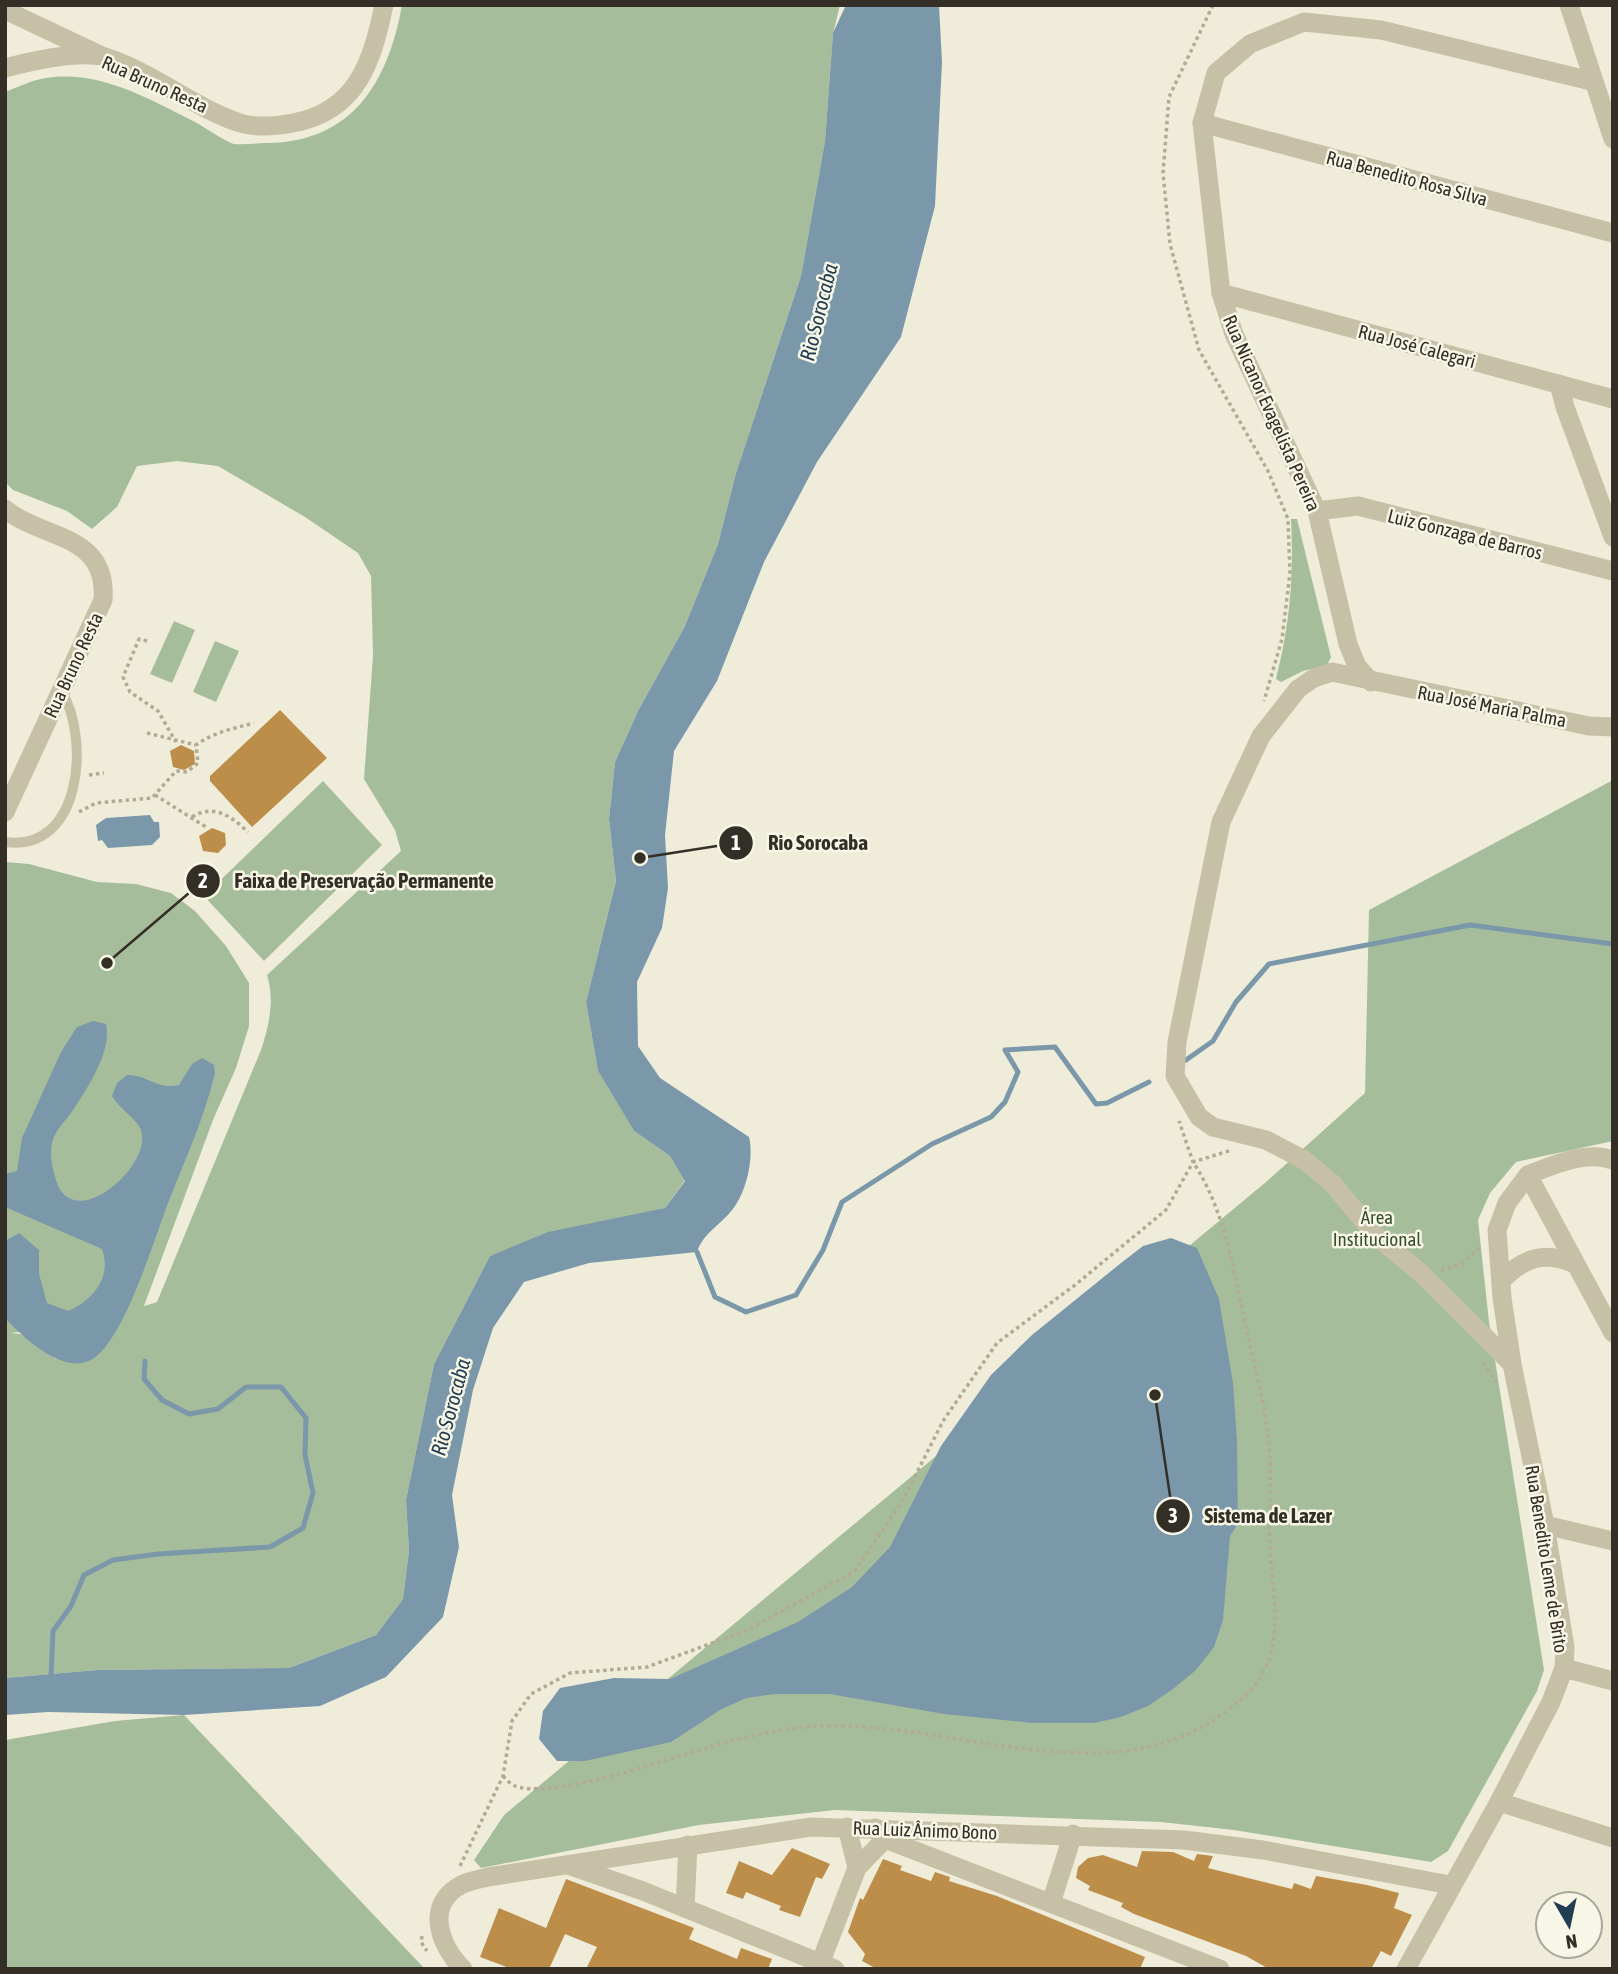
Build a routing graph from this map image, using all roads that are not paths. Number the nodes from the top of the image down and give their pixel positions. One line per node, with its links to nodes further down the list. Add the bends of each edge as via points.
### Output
1 (384, 5): 4 (street, Rua Bruno Resta, via 363,74 349,94 329,110 303,121 276,126 241,123)
2 (1569, 5): 6 (street)
3 (5, 10): 4 (street)
4 (104, 57): 5 (street, Rua Bruno Resta, via 48,57)
5 (5, 68)
6 (1591, 81): 7 (street, Rua Nicanor Evagelista Pereira, via 1381,30 1304,22 1250,44 1216,73); 8 (street)
7 (1202, 123): 9 (street, Rua Benedito Rosa Silva); 10 (street, Rua Nicanor Evagelista Pereira)
8 (1613, 139)
9 (1613, 233)
10 (1221, 293): 11 (street, Rua José Calegari); 14 (street, Rua Nicanor Evagelista Pereira, via 1234,334)
11 (1559, 384): 12 (street, Rua José Calegari); 15 (street)
12 (1613, 399)
13 (5, 509): 18 (street, Rua Bruno Resta, via 85,550 101,571 103,600)
14 (1317, 511): 16 (street, Luiz Gonzaga de Barros, via 1358,506); 17 (street, Rua Nicanor Evagelista Pereira, via 1348,644 1357,666)
15 (1613, 537)
16 (1613, 571)
17 (1371, 682): 19 (street, Rua José Maria Palma, via 1588,726); 28 (street, Rua José Maria Palma, via 1332,672 1314,678 1298,689 1261,736 1222,822 1177,1042 1175,1076 1187,1101 1213,1127 1266,1140 1304,1160 1333,1184 1376,1236 1422,1274)
18 (62, 692): 20 (street, Rua Bruno Resta); 22 (lane, via 76,731 78,771 66,811 50,830)
19 (1613, 727)
20 (11, 795): 21 (street, Rua Bruno Resta)
21 (5, 812)
22 (5, 842)
23 (1613, 1160): 24 (street, via 1603,1156 1559,1162)
24 (1528, 1175): 25 (street); 26 (street, Rua Benedito Leme de Brito, via 1507,1203 1497,1230)
25 (1576, 1264): 26 (street, via 1556,1256 1536,1259 1514,1268); 27 (street)
26 (1501, 1281): 28 (street, Rua Benedito Leme de Brito)
27 (1613, 1333)
28 (1512, 1364): 29 (street, Rua Benedito Leme de Brito)
29 (1545, 1525): 30 (street); 31 (street, Rua Benedito Leme de Brito, via 1565,1647)
30 (1613, 1541)
31 (1564, 1668): 32 (street); 33 (street, Rua Benedito Leme de Brito)
32 (1613, 1681)
33 (1499, 1802): 38 (street); 44 (street, Rua Benedito Leme de Brito)
34 (847, 1827): 36 (street, Rua Luiz Ânimo Bono); 39 (street, Rua Luiz Ânimo Bono, via 811,1827); 43 (street)
35 (937, 1830): 36 (street, Rua Luiz Ânimo Bono); 37 (street, Rua Luiz Ânimo Bono); 42 (street)
36 (880, 1834): 42 (street); 43 (street)
37 (1073, 1834): 44 (street, Rua Luiz Ânimo Bono, via 1263,1850); 46 (street)
38 (1613, 1838)
39 (688, 1845): 40 (street, Rua Luiz Ânimo Bono); 47 (street)
40 (618, 1856): 41 (street, Rua Luiz Ânimo Bono); 45 (street, via 623,1873)
41 (566, 1865): 45 (street); 49 (street, Rua Luiz Ânimo Bono, via 461,1885 445,1900 432,1934)
42 (955, 1865): 46 (street)
43 (857, 1868): 48 (street)
44 (1450, 1885): 51 (street, Rua Benedito Leme de Brito)
45 (643, 1891): 47 (street)
46 (1051, 1903): 50 (street)
47 (685, 1908): 48 (street)
48 (824, 1967)
49 (463, 1969)
50 (1220, 1969)
51 (1406, 1969)

